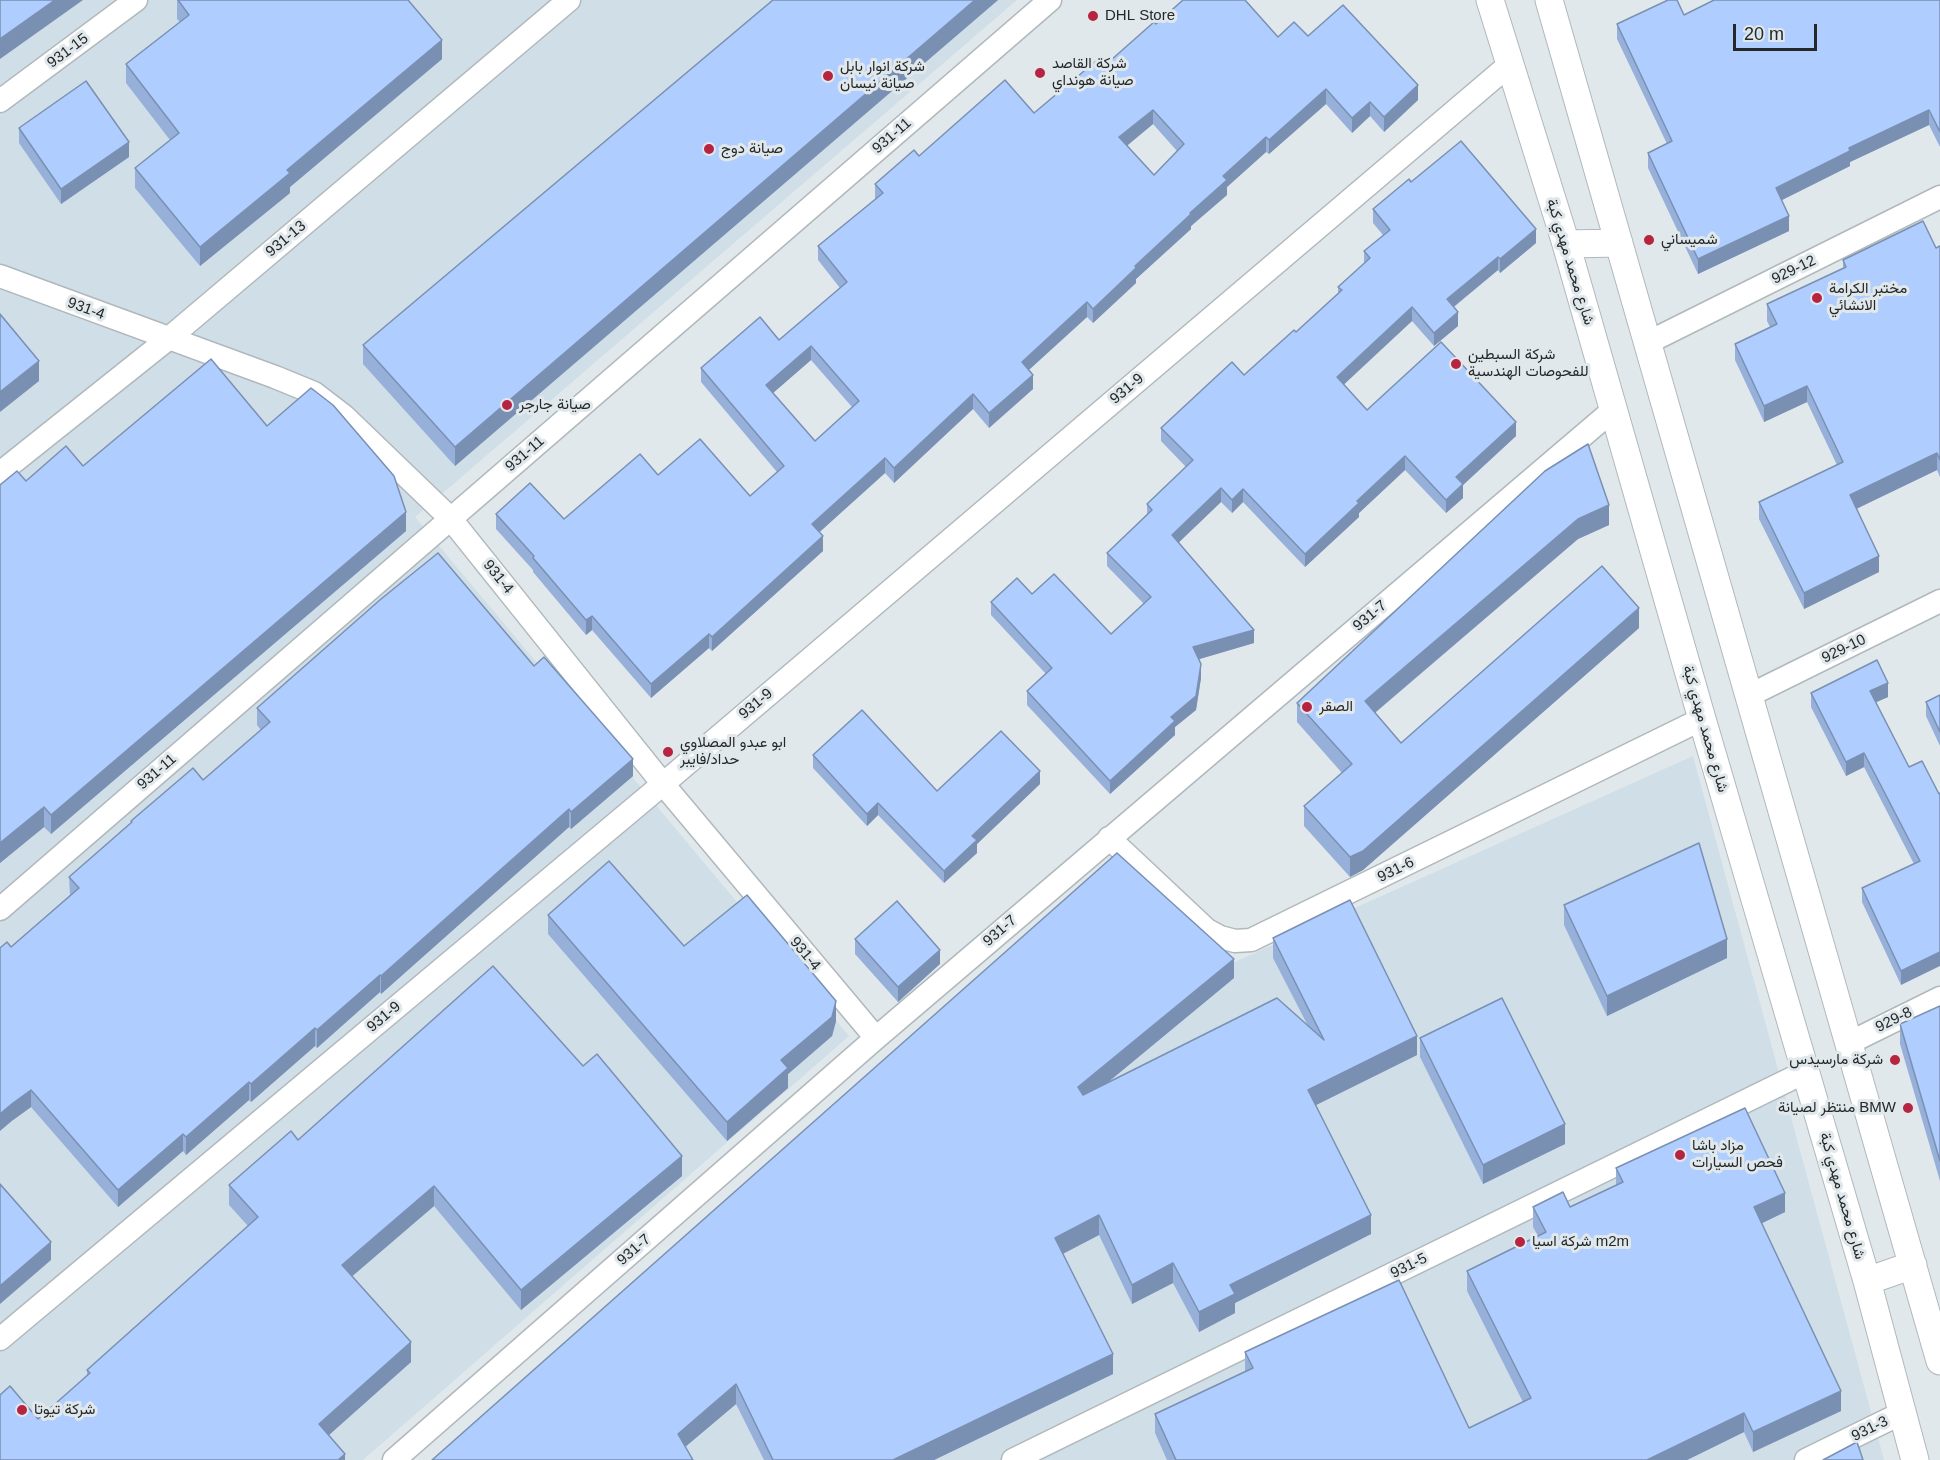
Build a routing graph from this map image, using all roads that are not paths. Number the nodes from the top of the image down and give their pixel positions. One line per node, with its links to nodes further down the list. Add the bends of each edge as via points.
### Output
1 (136, 0): 7 (street, 931-15)
2 (568, 0): 12 (street, 931-13)
3 (1050, 0): 16 (street, 931-11)
4 (1490, 0): 6 (street, شارع محمد مهدي كبة)
5 (1553, 2): 9 (street)
6 (1509, 65): 10 (street, شارع محمد مهدي كبة); 20 (street, 931-9)
7 (0, 101)
8 (1940, 197): 13 (street, 929-12)
9 (1619, 243): 10 (street); 13 (street)
10 (1566, 244): 14 (street, شارع محمد مهدي كبة)
11 (0, 276): 12 (street, 931-4)
12 (168, 339): 15 (street, 931-13); 16 (street, 931-4, via 314,393 344,416)
13 (1647, 343): 18 (street)
14 (1613, 410): 19 (street, شارع محمد مهدي كبة); 21 (street, 931-7)
15 (0, 473)
16 (450, 518): 20 (street, 931-4); 22 (street, 931-11)
17 (1940, 601): 18 (street, 929-10)
18 (1748, 696): 25 (street)
19 (1702, 719): 21 (street, 931-6, via 1251,939 1235,941 1207,930); 26 (street, شارع محمد مهدي كبة)
20 (663, 784): 24 (street, 931-4); 29 (street, 931-9)
21 (1109, 838): 24 (street, 931-7)
22 (0, 909)
23 (1940, 998): 25 (street, 929-8)
24 (876, 1038): 32 (street, 931-7)
25 (1849, 1043): 27 (street)
26 (1805, 1072): 28 (street, شارع محمد مهدي كبة); 33 (street, 931-5)
27 (1912, 1265): 28 (street); 30 (street)
28 (1867, 1281): 31 (street, شارع محمد مهدي كبة)
29 (0, 1339)
30 (1940, 1361)
31 (1902, 1413): 34 (street, 931-3); 35 (street, شارع محمد مهدي كبة)
32 (394, 1460)
33 (1013, 1460)
34 (1806, 1460)
35 (1916, 1460)

